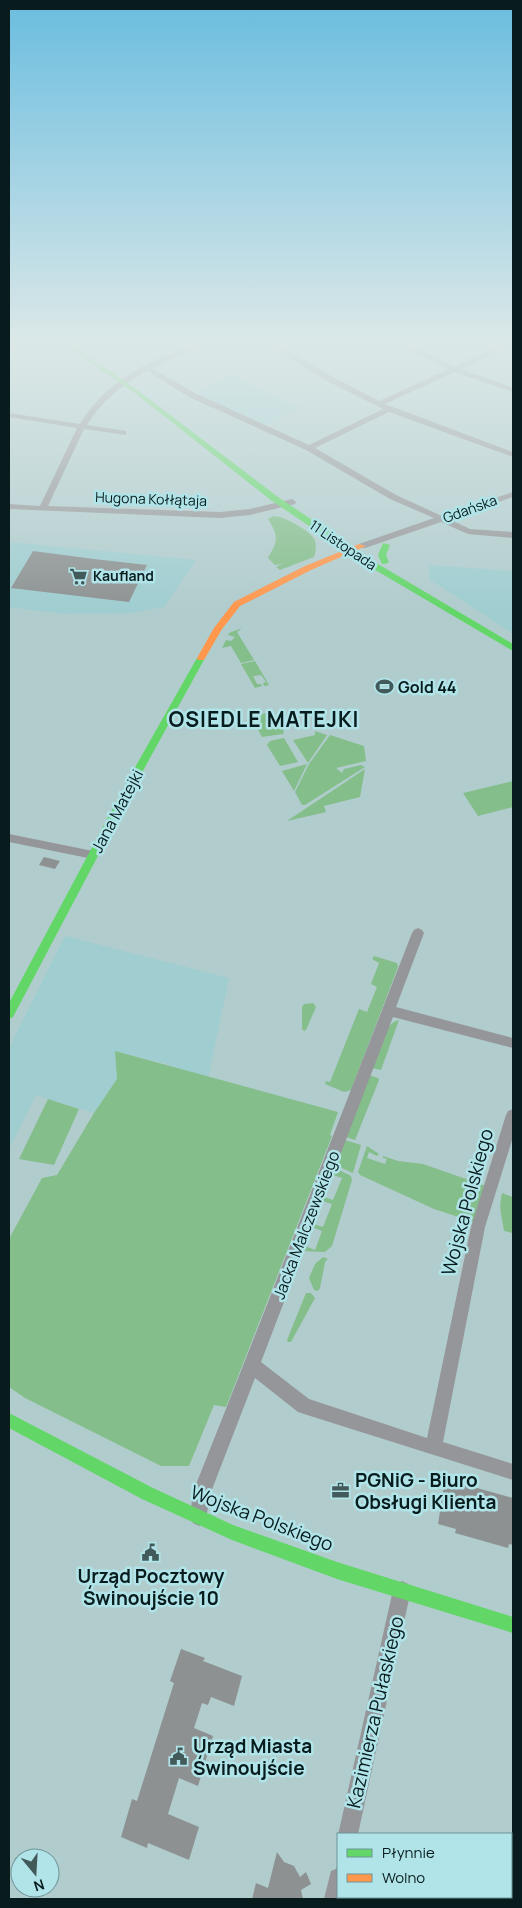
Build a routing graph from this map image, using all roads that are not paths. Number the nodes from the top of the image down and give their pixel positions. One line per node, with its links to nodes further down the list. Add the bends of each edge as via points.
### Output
1 (79, 434): 11 (street)
2 (192, 434): 9 (street, 11 Listopada, via 252,482)
3 (278, 434): 6 (street)
4 (338, 434): 6 (street)
5 (456, 434): 7 (street)
6 (309, 448): 12 (street, via 393,497)
7 (513, 455)
8 (513, 494): 12 (street, Gdańska)
9 (288, 503): 11 (street, Hugona Kołłątaja, via 220,516); 14 (street, 11 Listopada)
10 (9, 507): 11 (street, Hugona Kołłątaja)
11 (43, 508)
12 (442, 519): 13 (street, via 468,531); 15 (street, Gdańska)
13 (513, 535)
14 (340, 537): 15 (street); 16 (street, 11 Listopada); 17 (street)
15 (382, 542): 16 (street, Gdańska); 18 (street)
16 (361, 551): 17 (street, Jana Matejki); 18 (street, 11 Listopada)
17 (339, 560): 18 (street); 21 (street, Jana Matejki, via 232,613 218,628)
18 (380, 564): 19 (street, 11 Listopada)
19 (513, 648)
20 (9, 838): 21 (street)
21 (93, 855): 24 (street, Jana Matejki)
22 (418, 933): 23 (street, Jacka Malczewskiego)
23 (387, 1010): 25 (street); 27 (street, Jacka Malczewskiego)
24 (9, 1014)
25 (513, 1043)
26 (513, 1115): 29 (street, Wojska Polskiego, via 478,1227)
27 (251, 1364): 29 (street, via 304,1406); 31 (street, Jacka Malczewskiego, via 202,1492)
28 (9, 1420): 31 (street, Wojska Polskiego)
29 (433, 1448): 30 (street)
30 (513, 1472)
31 (199, 1517): 32 (street, Wojska Polskiego, via 286,1553)
32 (402, 1590): 33 (street, Wojska Polskiego); 34 (street, Kazimierza Pułaskiego)
33 (513, 1625)
34 (348, 1833)
35 (337, 1883): 36 (street)
36 (334, 1899)

